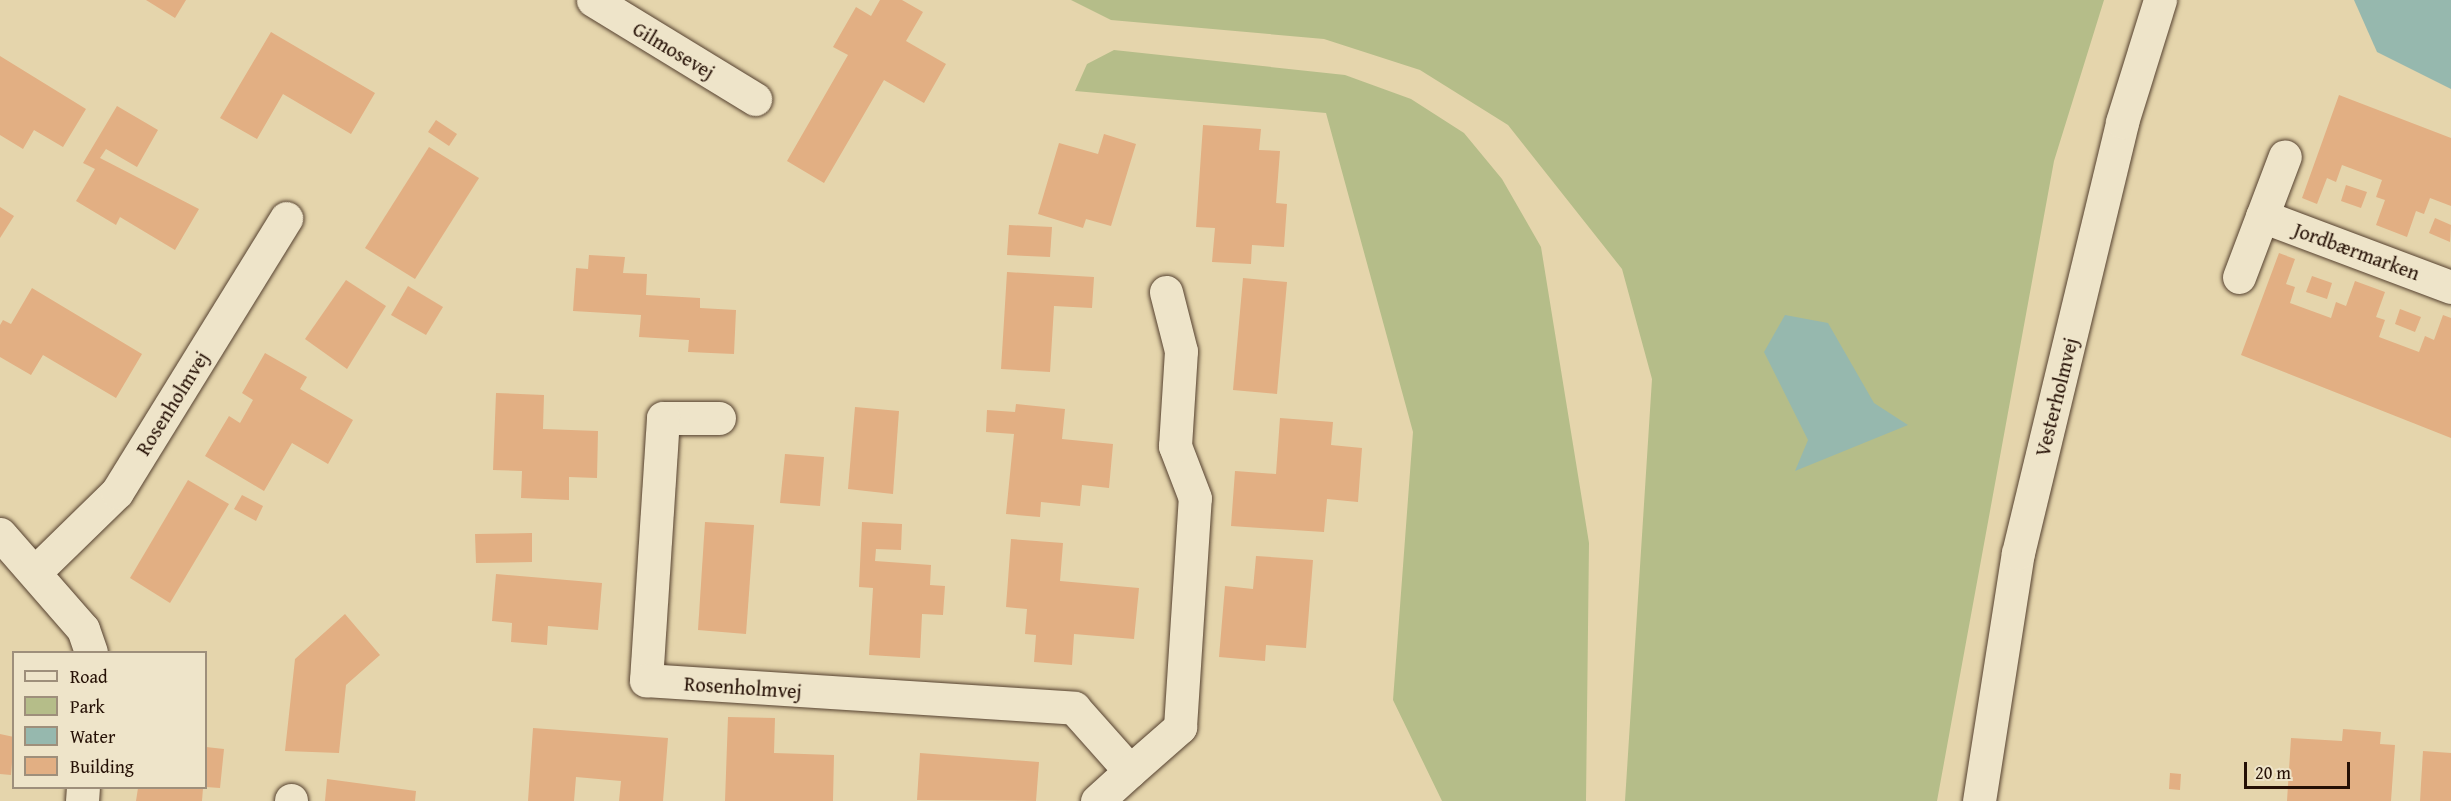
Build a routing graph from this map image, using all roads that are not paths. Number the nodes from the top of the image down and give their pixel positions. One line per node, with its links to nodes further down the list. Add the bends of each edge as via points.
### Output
1 (593, 0): 3 (street, Gilmosevej)
2 (2160, 0): 16 (street, Vesterholmvej, via 2122,122 2018,554)
3 (755, 99)
4 (2285, 156): 5 (street)
5 (2262, 216): 7 (street); 8 (street, Jordbærmarken)
6 (286, 218): 12 (street, Rosenholmvej, via 117,492)
7 (2239, 277)
8 (2451, 287)
9 (1166, 292): 14 (street, via 1181,351 1175,446 1195,498 1180,727)
10 (719, 418): 14 (street, Rosenholmvej, via 663,418 646,680 1074,708)
11 (0, 534): 12 (street)
12 (36, 571): 13 (street, via 83,629)
13 (91, 651)
14 (1130, 771): 15 (street)
15 (1097, 801)
16 (1979, 801)

